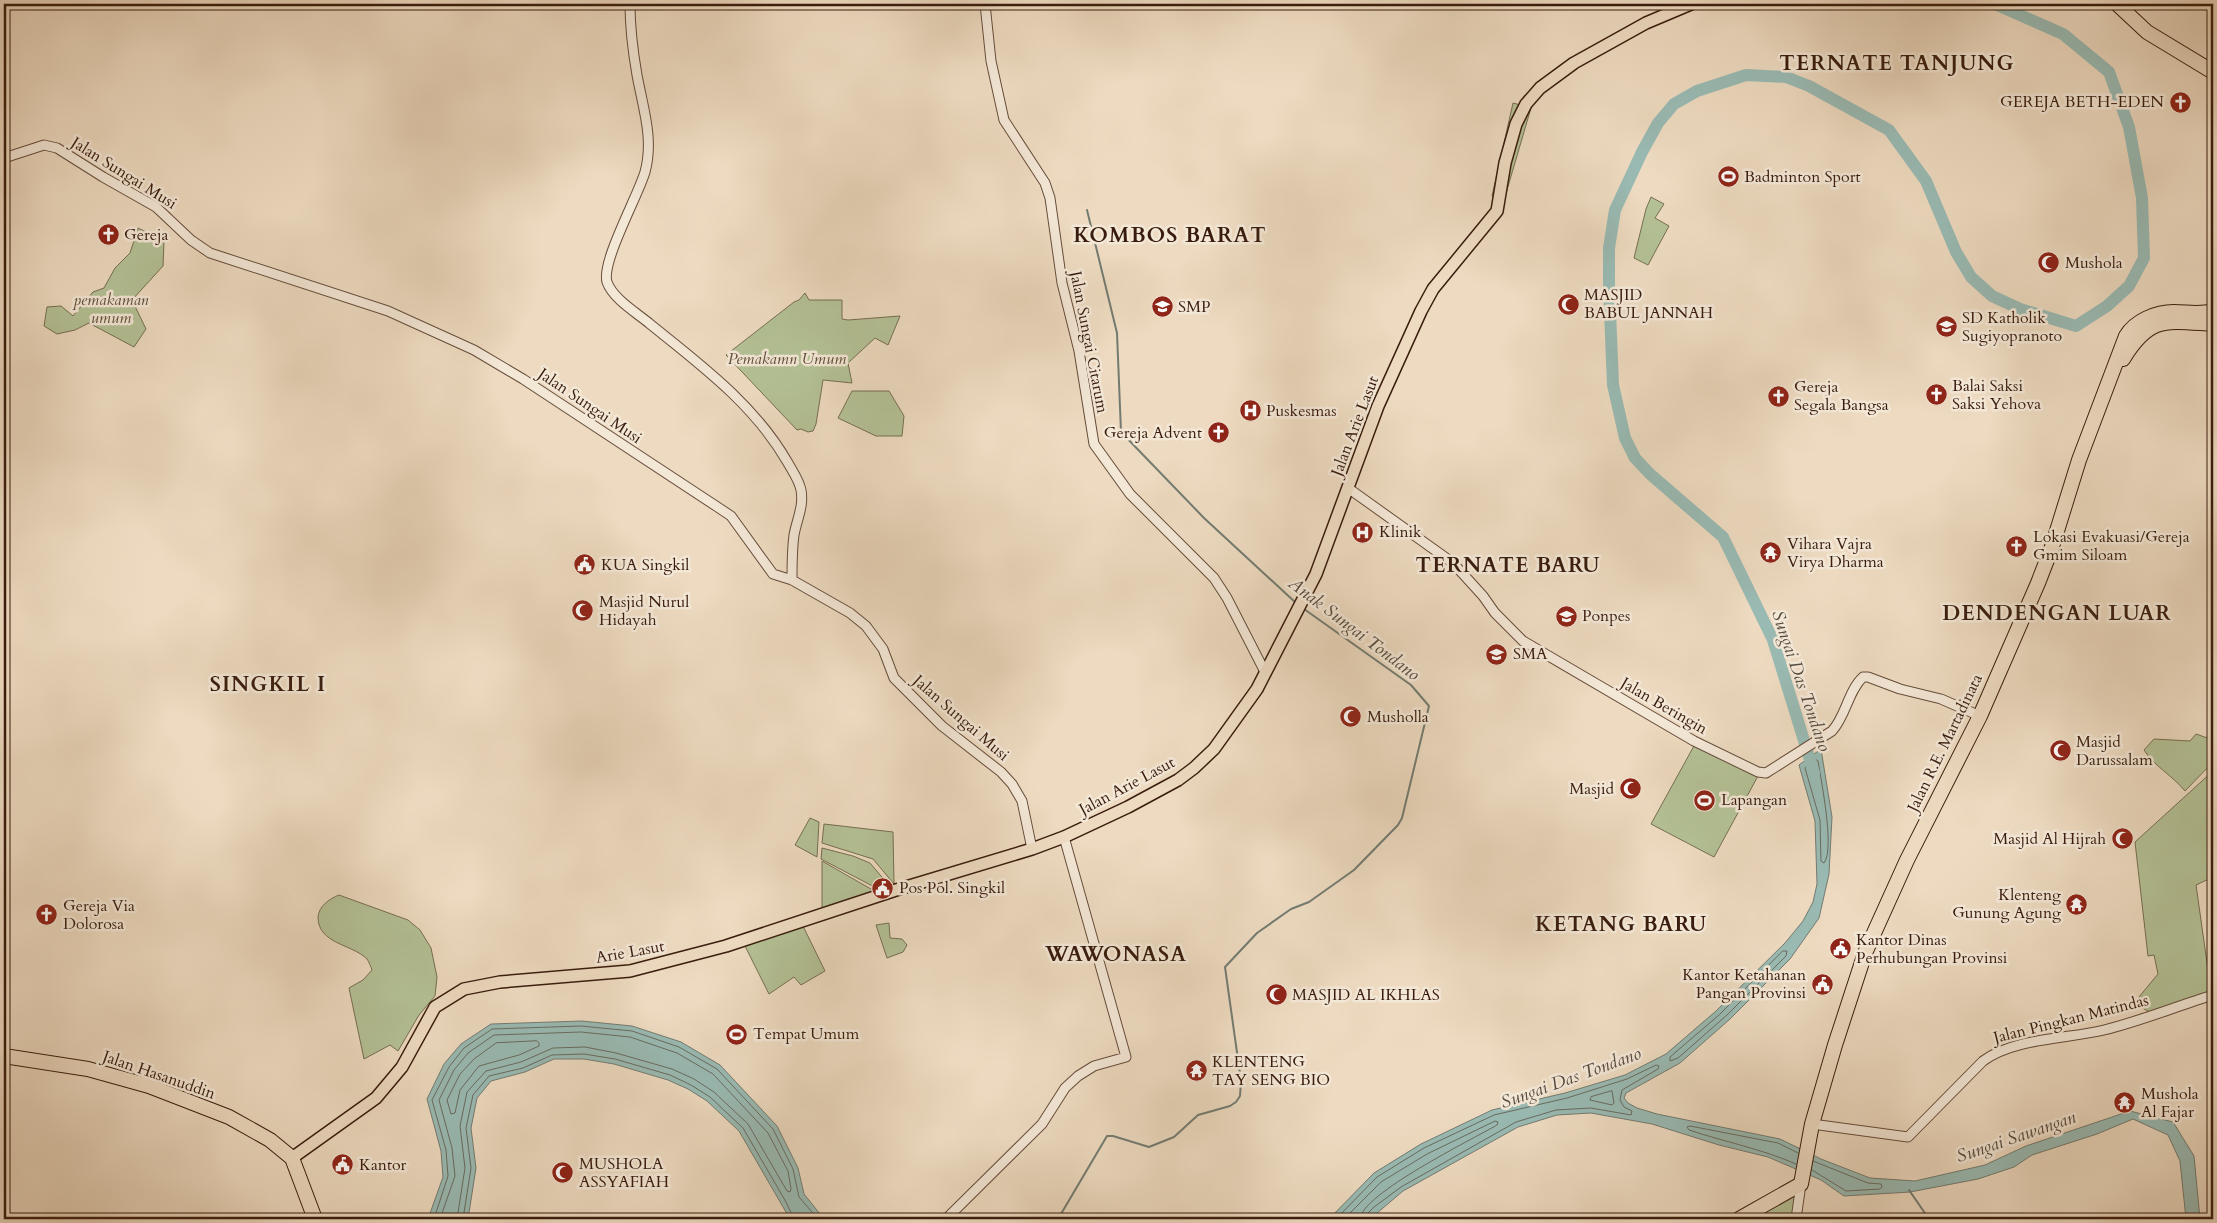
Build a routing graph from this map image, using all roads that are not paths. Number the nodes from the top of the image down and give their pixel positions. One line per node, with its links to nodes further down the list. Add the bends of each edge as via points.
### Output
1 (630, 4): 11 (street, via 648,142 645,171 612,252 606,276 608,284 627,304 721,382 757,417 780,449 798,481 801,495 802,506 792,553)
2 (985, 4): 12 (street, Jalan Sungai Citarum, via 991,61 1004,120 1045,183 1050,198 1062,283 1079,351 1094,444 1130,494 1214,578)
3 (1691, 4): 10 (main road, Jalan Arie Lasut, via 1646,23 1574,63 1540,88 1526,104 1516,124 1505,163 1497,211 1433,289 1421,311 1378,406)
4 (2117, 4): 5 (highway, via 2147,32)
5 (2213, 72)
6 (6, 158): 11 (street, Jalan Sungai Musi, via 44,145 57,148 156,207 210,253 388,311 481,354 725,511 770,572)
7 (2213, 312): 9 (highway, Jalan R.E. Martadinata, via 2170,312 2139,322 2126,336 2116,358)
8 (2213, 324): 9 (highway, Jalan R.E. Martadinata, via 2172,322 2148,328)
9 (2115, 369): 13 (highway, Jalan R.E. Martadinata, via 2044,568)
10 (1348, 488): 12 (main road, Jalan Arie Lasut, via 1316,574); 13 (street, Jalan Beringin, via 1453,563 1523,641 1694,741 1758,772 1766,773 1832,731 1863,677 1934,696)
11 (792, 580): 15 (street, Jalan Sungai Musi, via 857,618 883,649 894,678 908,693 1012,784 1022,801)
12 (1265, 672): 14 (main road, Jalan Arie Lasut, via 1233,724 1194,768 1128,807)
13 (1980, 716): 18 (highway, Jalan R.E. Martadinata, via 1878,922 1850,999)
14 (1064, 836): 15 (main road, Jalan Arie Lasut); 23 (street, via 1126,1057 1094,1066 1078,1076 1065,1088 1042,1124)
15 (1032, 849): 19 (main road, Arie Lasut, via 674,960 608,974 500,982 464,989 436,1007 402,1067 376,1098)
16 (2213, 995): 18 (street, Jalan Pingkan Matindas, via 2104,1030 2036,1042 1993,1054 1908,1137)
17 (4, 1056): 19 (highway, Jalan Hasanuddin, via 88,1070 149,1086 229,1117 270,1140)
18 (1811, 1128): 20 (highway, Jalan R.E. Martadinata)
19 (292, 1158): 22 (highway)
20 (1801, 1182): 21 (highway); 24 (street)
21 (1749, 1217)
22 (315, 1219)
23 (946, 1219)
24 (1796, 1219)

